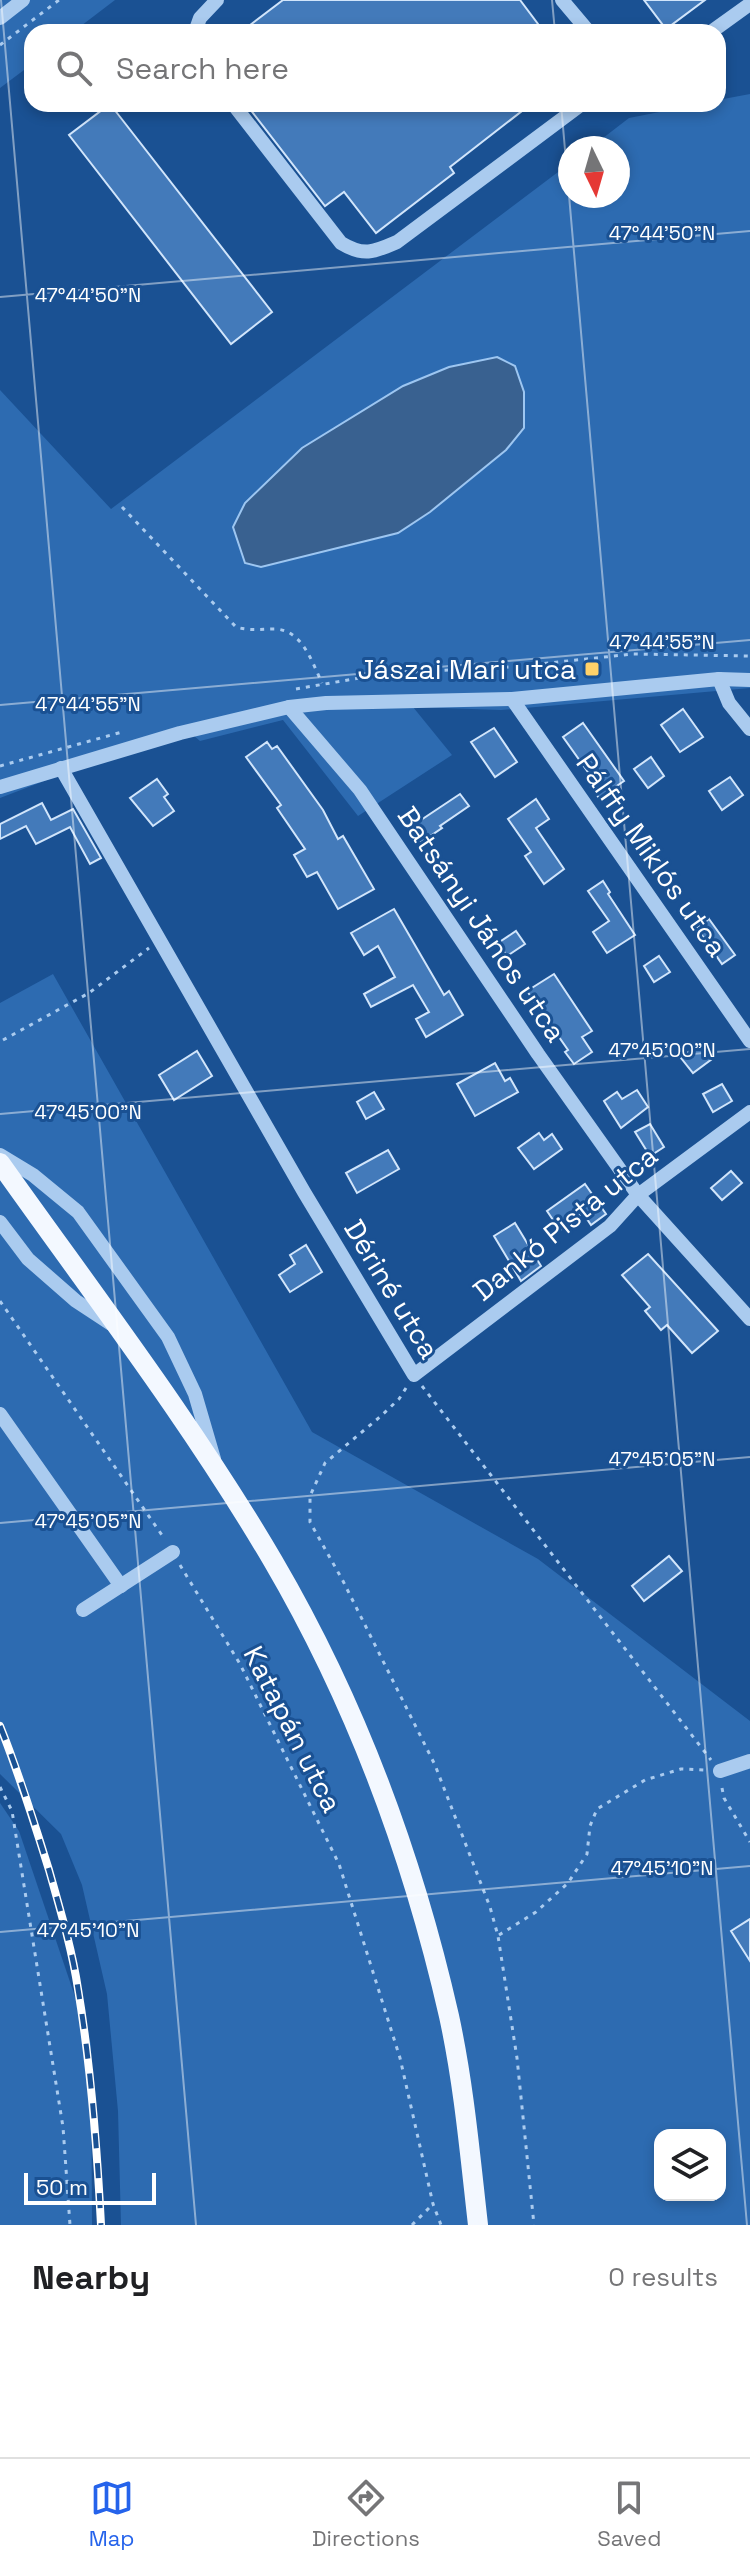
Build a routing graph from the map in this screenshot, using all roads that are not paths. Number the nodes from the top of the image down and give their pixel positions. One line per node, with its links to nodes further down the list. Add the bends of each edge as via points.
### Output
1 (23, 0): 5 (street)
2 (217, 0): 6 (street)
3 (562, 0): 7 (street)
4 (750, 4): 8 (street)
5 (0, 18)
6 (198, 24)
7 (582, 24)
8 (722, 24)
9 (239, 112): 10 (street, via 341,243 373,252 397,242)
10 (571, 112)
11 (719, 679): 12 (street); 13 (street); 15 (street, via 729,703)
12 (750, 680)
13 (512, 699): 14 (street); 18 (street, Pálffy Miklós utca)
14 (289, 707): 16 (street); 22 (street, Batsányi János utca, via 360,790)
15 (750, 729)
16 (61, 768): 17 (street); 26 (street, Dériné utca)
17 (0, 787)
18 (750, 1041)
19 (750, 1112): 22 (street, Dankó Pista utca)
20 (0, 1155): 28 (street, via 78,1212 168,1337 195,1394)
21 (0, 1163): 25 (main road)
22 (638, 1195): 24 (street, Batsányi János utca); 26 (street, Dankó Pista utca, via 610,1226)
23 (0, 1222): 25 (street, via 28,1259)
24 (750, 1319)
25 (118, 1329): 28 (main road)
26 (414, 1375)
27 (0, 1414): 30 (street)
28 (219, 1474): 34 (main road, via 275,1563 321,1651 400,1843 449,2018)
29 (173, 1552): 30 (street)
30 (121, 1586): 31 (street)
31 (83, 1610)
32 (750, 1761): 33 (street)
33 (720, 1771)
34 (478, 2225)

